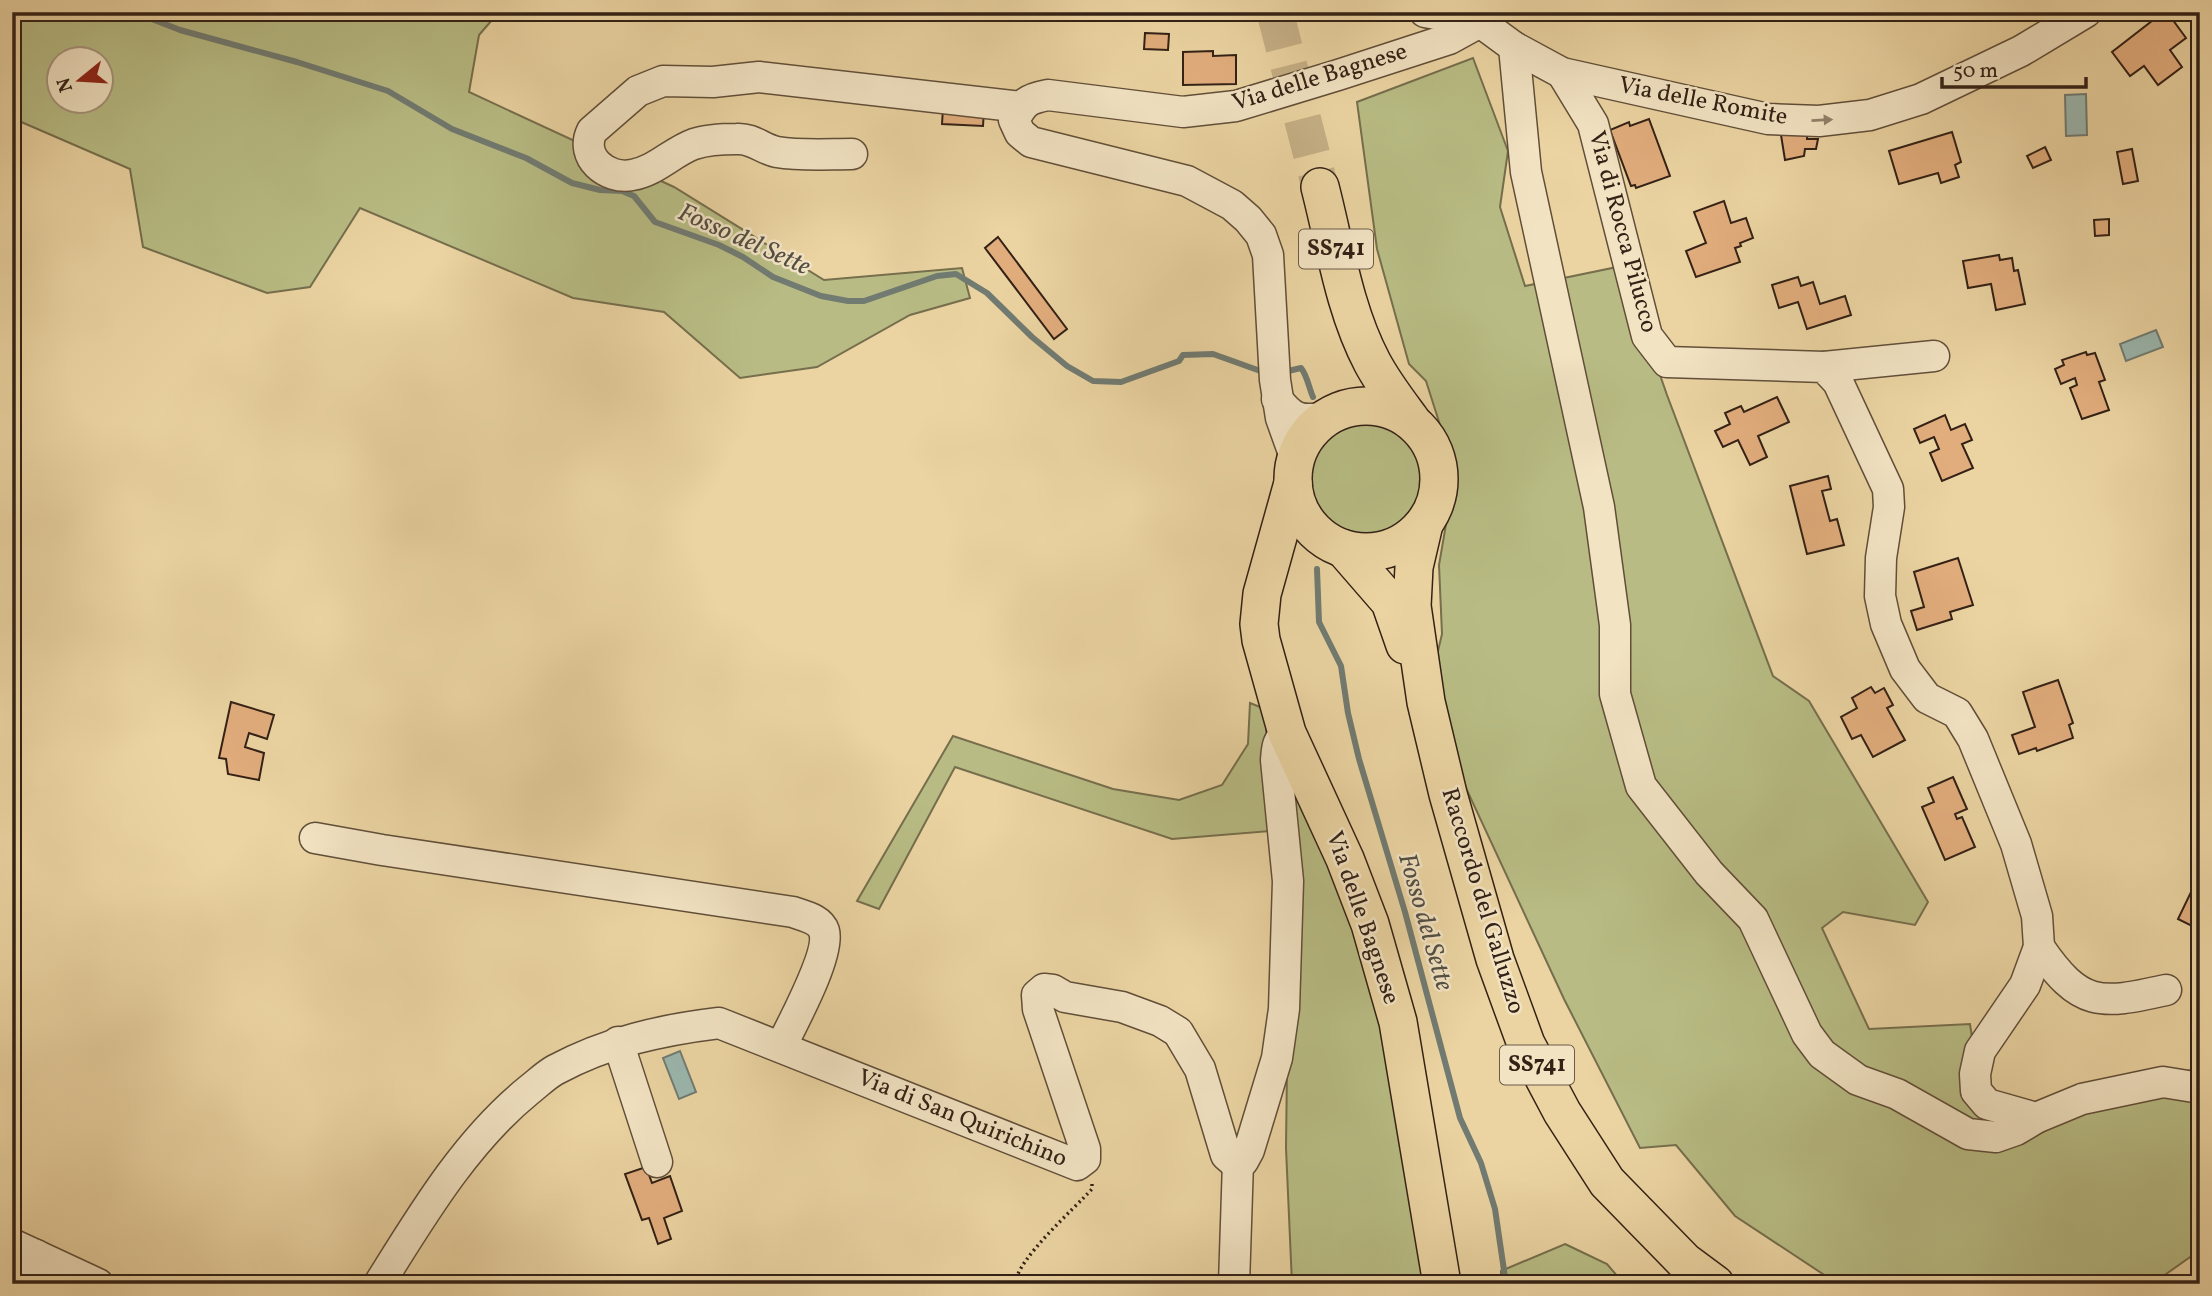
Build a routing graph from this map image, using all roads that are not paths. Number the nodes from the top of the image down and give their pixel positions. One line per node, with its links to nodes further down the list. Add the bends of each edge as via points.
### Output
1 (1425, 12): 3 (street)
2 (2086, 12): 5 (street, Via delle Romite, one-way to 2, via 1768,119 1819,121 1870,115 1934,93 2021,51)
3 (1484, 17): 4 (street, Via delle Romite); 6 (street, Via delle Bagnese, via 1449,38 1237,106 1183,112 1048,95 1030,99)
4 (1514, 47): 5 (street, Via delle Romite); 27 (street, via 1526,172 1599,507 1615,625 1615,694 1641,786 1709,873 1753,919 1807,1034 1822,1054 1858,1080 1897,1094 1968,1134 1996,1137)
5 (1562, 74): 11 (street, Via di Rocca Pilucco, via 1593,124 1647,336 1667,362)
6 (1021, 107): 7 (street, via 759,77 663,81 638,92 588,139 588,153 596,165 631,176 654,169 694,144 734,139 749,139 775,151); 12 (street, via 1014,120 1031,142 1187,181 1248,219 1261,235 1268,255)
7 (852, 154)
8 (1320, 187): 9 (main road, SS741)
9 (1351, 311): 13 (main road, SS741, via 1354,362 1349,386); 14 (main road, SS741, via 1371,360)
10 (1934, 356): 11 (street, Via di Rocca Pilucco)
11 (1824, 367): 22 (street, via 1838,382 1888,489 1880,596 1886,624 1905,669 1927,698 1957,713 1973,739 2017,844 2037,916)
12 (1275, 378): 13 (street, via 1288,413 1307,420); 15 (street)
13 (1331, 414): 14 (main road, SS741, via 1376,405); 15 (main road, SS741, via 1309,432)
14 (1412, 421): 16 (main road, SS741, via 1436,454 1440,478 1434,508)
15 (1294, 470): 17 (main road, SS741, via 1299,510 1308,524); 18 (main road, Via delle Bagnese)
16 (1424, 524): 17 (main road, SS741, via 1399,545 1383,550); 19 (main road, Raccordo del Galluzzo / SS741, via 1414,567 1412,606)
17 (1335, 546): 18 (main road, via 1294,547); 19 (main road, Raccordo del Galluzzo / SS741, via 1390,602)
18 (1271, 563): 20 (main road, Via delle Bagnese, via 1259,624)
19 (1426, 702): 36 (main road, Raccordo del Galluzzo / SS741, via 1495,959 1527,1044 1562,1112 1607,1182 1684,1262)
20 (1287, 733): 29 (street, via 1277,746 1276,760 1288,881 1284,1009 1278,1058 1249,1150); 35 (main road, Via delle Bagnese, via 1370,924 1398,1022)
21 (315, 838): 25 (street, via 793,912 817,921 824,932 824,954)
22 (2039, 947): 23 (street, via 2057,974 2097,999 2121,1000); 27 (street, via 2025,985 1980,1051 1975,1074 1976,1091 1987,1104)
23 (2166, 990)
24 (618, 1042): 25 (street, Via di San Quirichino, via 719,1023); 28 (street); 33 (street, Via di San Quirichino, via 553,1071 505,1109 435,1195)
25 (781, 1047): 29 (street, Via di San Quirichino, via 1077,1165 1085,1159 1085,1149 1038,1009 1037,995 1053,989 1065,997 1122,1007 1178,1032 1200,1069 1226,1154)
26 (2200, 1088): 27 (street, via 2163,1082 2082,1099)
27 (2036, 1118)
28 (657, 1162)
29 (1238, 1162): 34 (street)
30 (24, 1249): 31 (street); 32 (street)
31 (25, 1284)
32 (98, 1284)
33 (379, 1284)
34 (1234, 1284)
35 (1442, 1284)
36 (1714, 1284)

